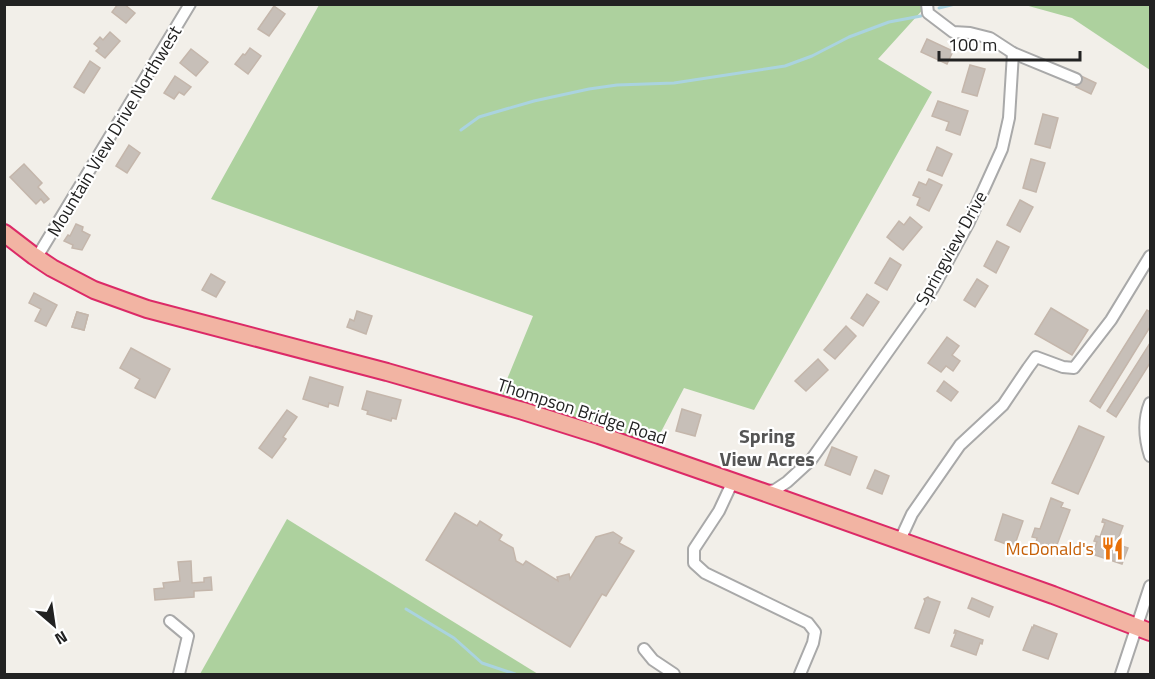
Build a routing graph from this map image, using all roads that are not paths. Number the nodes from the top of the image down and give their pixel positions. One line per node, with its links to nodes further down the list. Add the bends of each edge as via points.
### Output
1 (190, 4): 7 (street, Mountain View Drive Northwest)
2 (927, 4): 3 (street, via 928,13 953,32 990,38)
3 (1013, 53): 4 (street); 11 (street, Springview Drive, via 1009,118 1002,149 933,288 811,460 787,482)
4 (1076, 79)
5 (4, 233): 7 (highway, Thompson Bridge Road)
6 (1150, 256): 12 (street, via 1111,320 1074,368 1036,357 1003,405 960,445 912,514)
7 (37, 257): 10 (highway, Thompson Bridge Road, via 94,290 147,309 523,411)
8 (1150, 403): 9 (street, via 1146,414)
9 (1150, 456)
10 (733, 482): 11 (highway, Thompson Bridge Road); 19 (street, via 694,549 694,563 705,573 808,623 814,632 813,642)
11 (763, 492): 12 (highway, Thompson Bridge Road)
12 (900, 540): 15 (highway, Thompson Bridge Road)
13 (1150, 586): 15 (street)
14 (170, 621): 17 (street, via 188,636)
15 (1144, 629): 20 (street)
16 (644, 649): 18 (street)
17 (179, 675)
18 (675, 675)
19 (800, 675)
20 (1121, 675)

